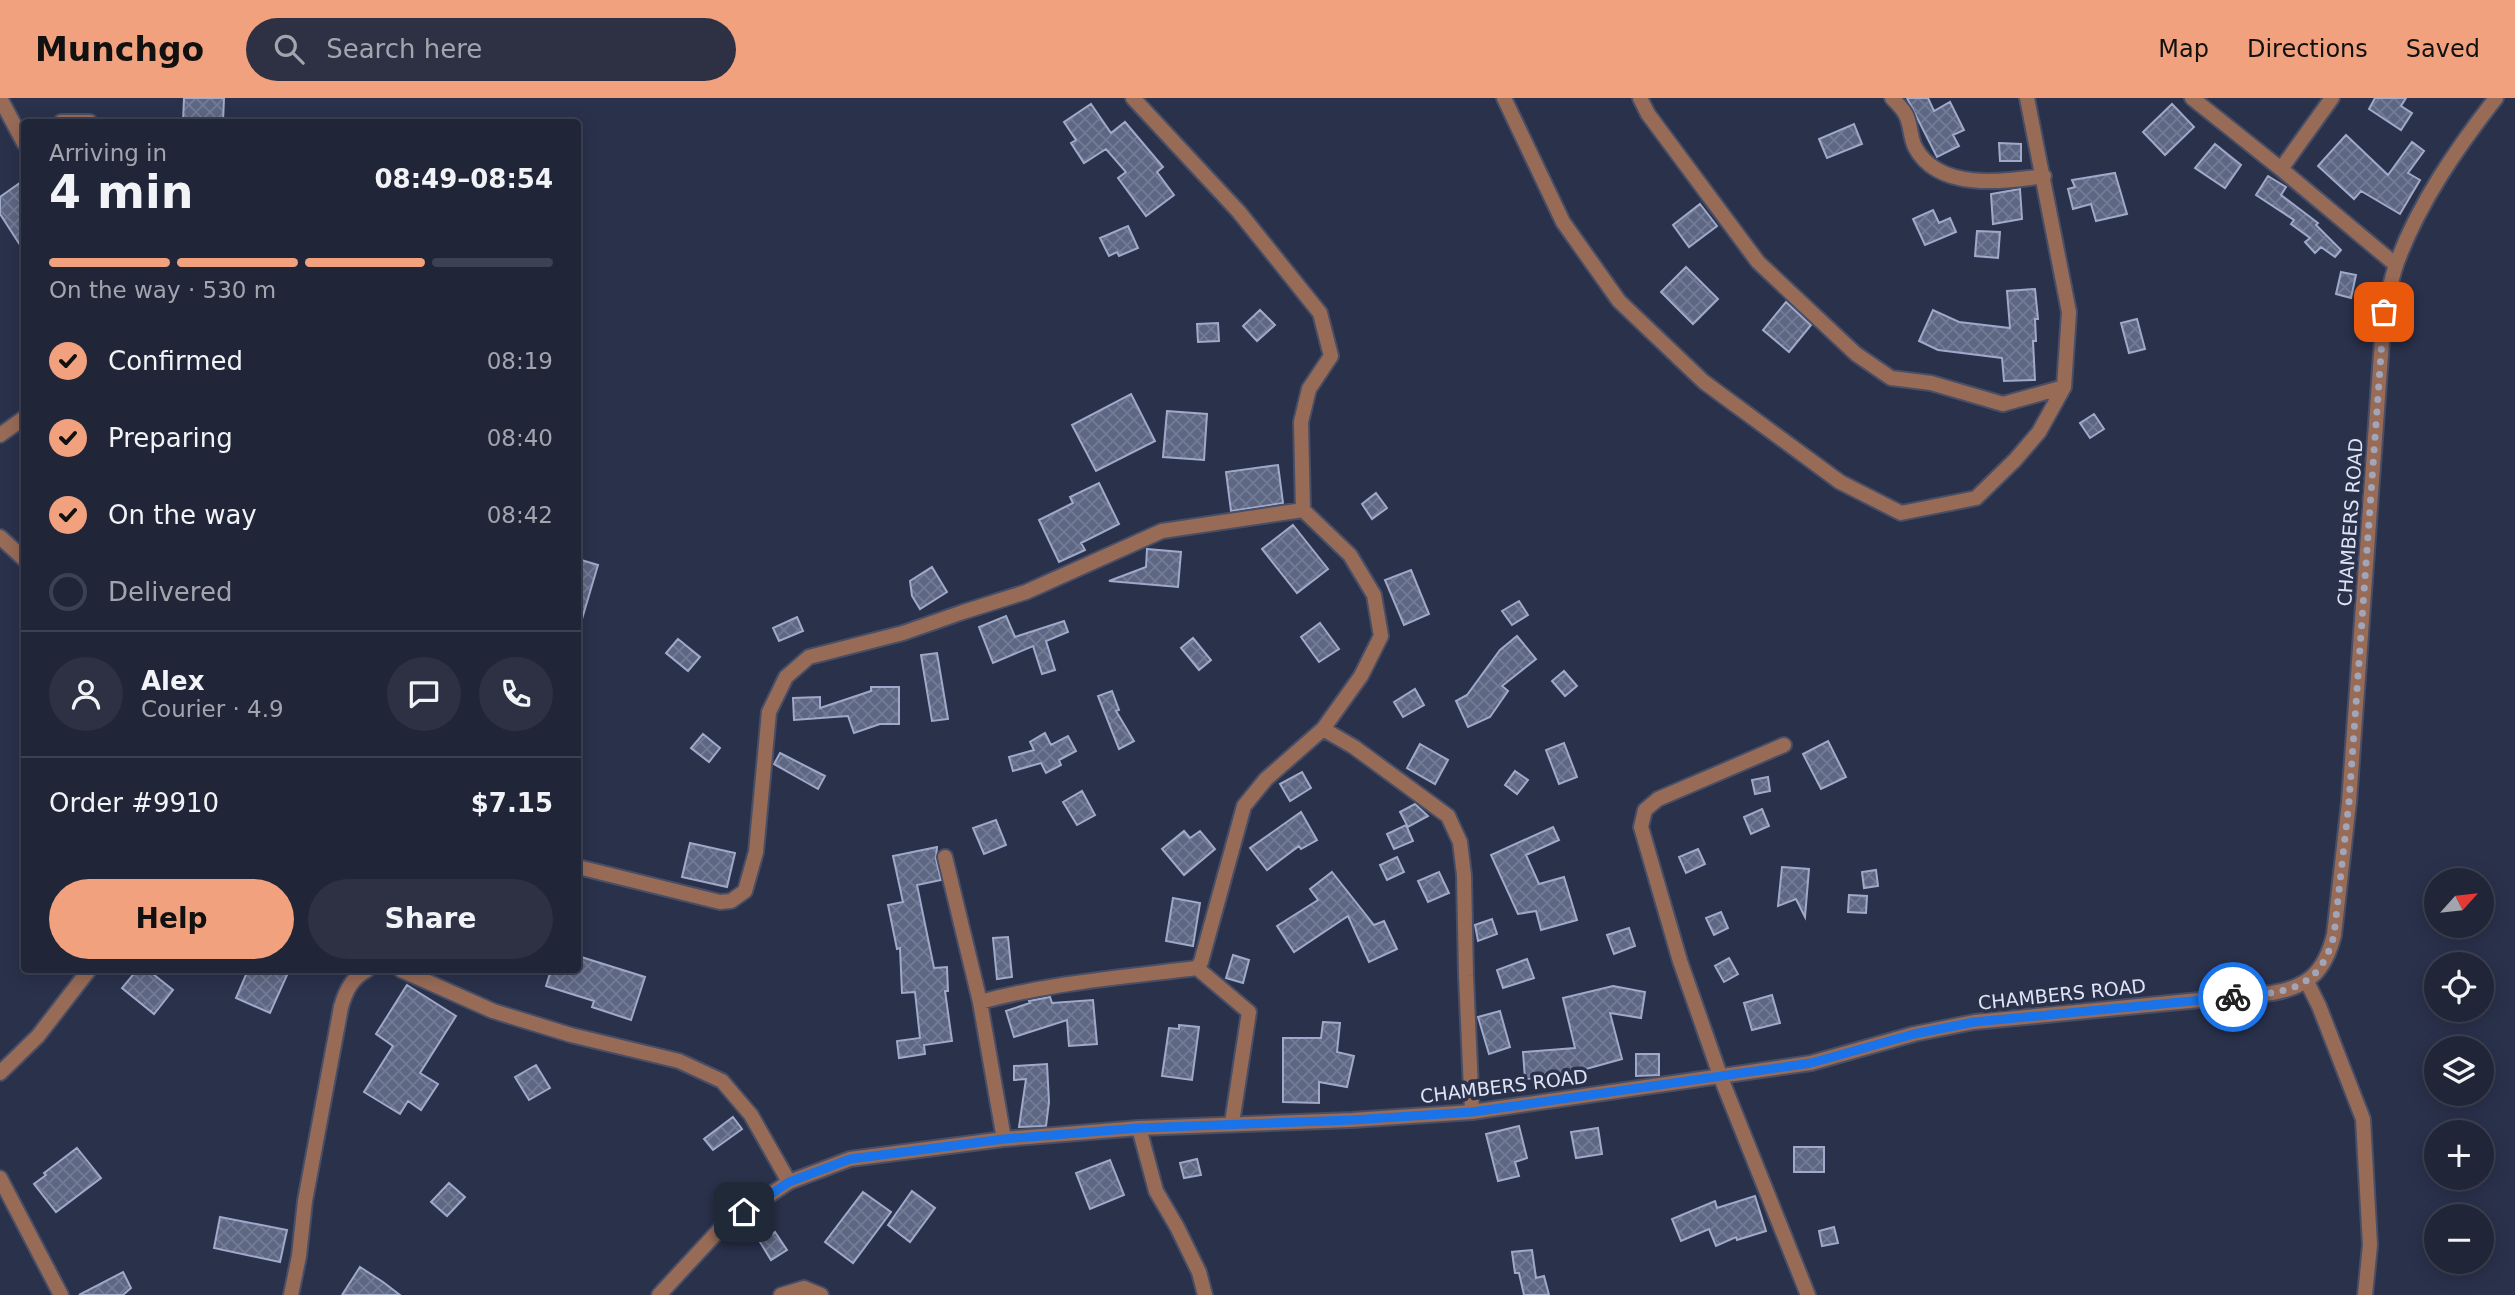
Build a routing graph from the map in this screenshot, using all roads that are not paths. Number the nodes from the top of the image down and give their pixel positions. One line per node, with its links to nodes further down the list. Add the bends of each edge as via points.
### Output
1 (0, 98): 10 (street)
2 (1132, 98): 17 (street, via 1239,212 1321,313 1331,356 1309,389 1301,422)
3 (1504, 98): 14 (street, via 1563,222 1619,301 1704,382 1840,482 1901,513 1976,498 2039,432)
4 (1640, 98): 14 (street, via 1758,262 1856,354 1891,378 1931,383 2003,404)
5 (1892, 98): 12 (street, via 1906,115 1915,146 1930,165 1963,180)
6 (2027, 98): 12 (street)
7 (2192, 98): 11 (street)
8 (2332, 98): 11 (street)
9 (2496, 98): 13 (street, CHAMBERS ROAD, via 2416,220)
10 (20, 127)
11 (2281, 169): 13 (street)
12 (2044, 176): 14 (street, via 2069,312)
13 (2396, 265): 28 (street, CHAMBERS ROAD, via 2384,312 2349,802 2334,935 2320,969)
14 (2064, 387)
15 (21, 426): 16 (street)
16 (0, 435)
17 (1303, 510): 20 (street, via 1350,555 1374,595 1381,636 1361,677); 23 (street, via 1162,531 1026,593 903,634 809,657 786,677 769,712 756,852 745,891 731,901)
18 (0, 537): 19 (street)
19 (21, 556)
20 (1323, 729): 24 (street, via 1266,779 1244,806); 32 (street, via 1448,816 1460,842)
21 (1784, 745): 31 (street, via 1658,799 1641,818 1642,836 1680,961)
22 (946, 857): 29 (street)
23 (581, 868)
24 (1197, 968): 29 (street, via 1023,991); 33 (street, via 1249,1012)
25 (87, 973): 30 (street, via 38,1036)
26 (363, 973): 40 (street, via 352,981 341,1007)
27 (408, 973): 37 (street, via 493,1011 679,1061 722,1081 751,1115)
28 (2307, 982): 31 (street, CHAMBERS ROAD, via 2272,993 1974,1022 1811,1063); 45 (street, via 2363,1119 2370,1245)
29 (979, 1002): 35 (street)
30 (0, 1073)
31 (1721, 1078): 32 (street, CHAMBERS ROAD); 44 (street)
32 (1472, 1112): 33 (street, CHAMBERS ROAD)
33 (1232, 1123): 34 (street, CHAMBERS ROAD)
34 (1139, 1128): 35 (street, CHAMBERS ROAD); 43 (street, via 1156,1191 1199,1272)
35 (1004, 1139): 37 (street, CHAMBERS ROAD, via 850,1159)
36 (0, 1178): 39 (street)
37 (789, 1182): 38 (street, CHAMBERS ROAD, via 722,1227)
38 (666, 1292)
39 (61, 1295)
40 (292, 1295)
41 (781, 1295): 42 (street, via 803,1288)
42 (821, 1295)
43 (1205, 1295)
44 (1808, 1295)
45 (2365, 1295)

